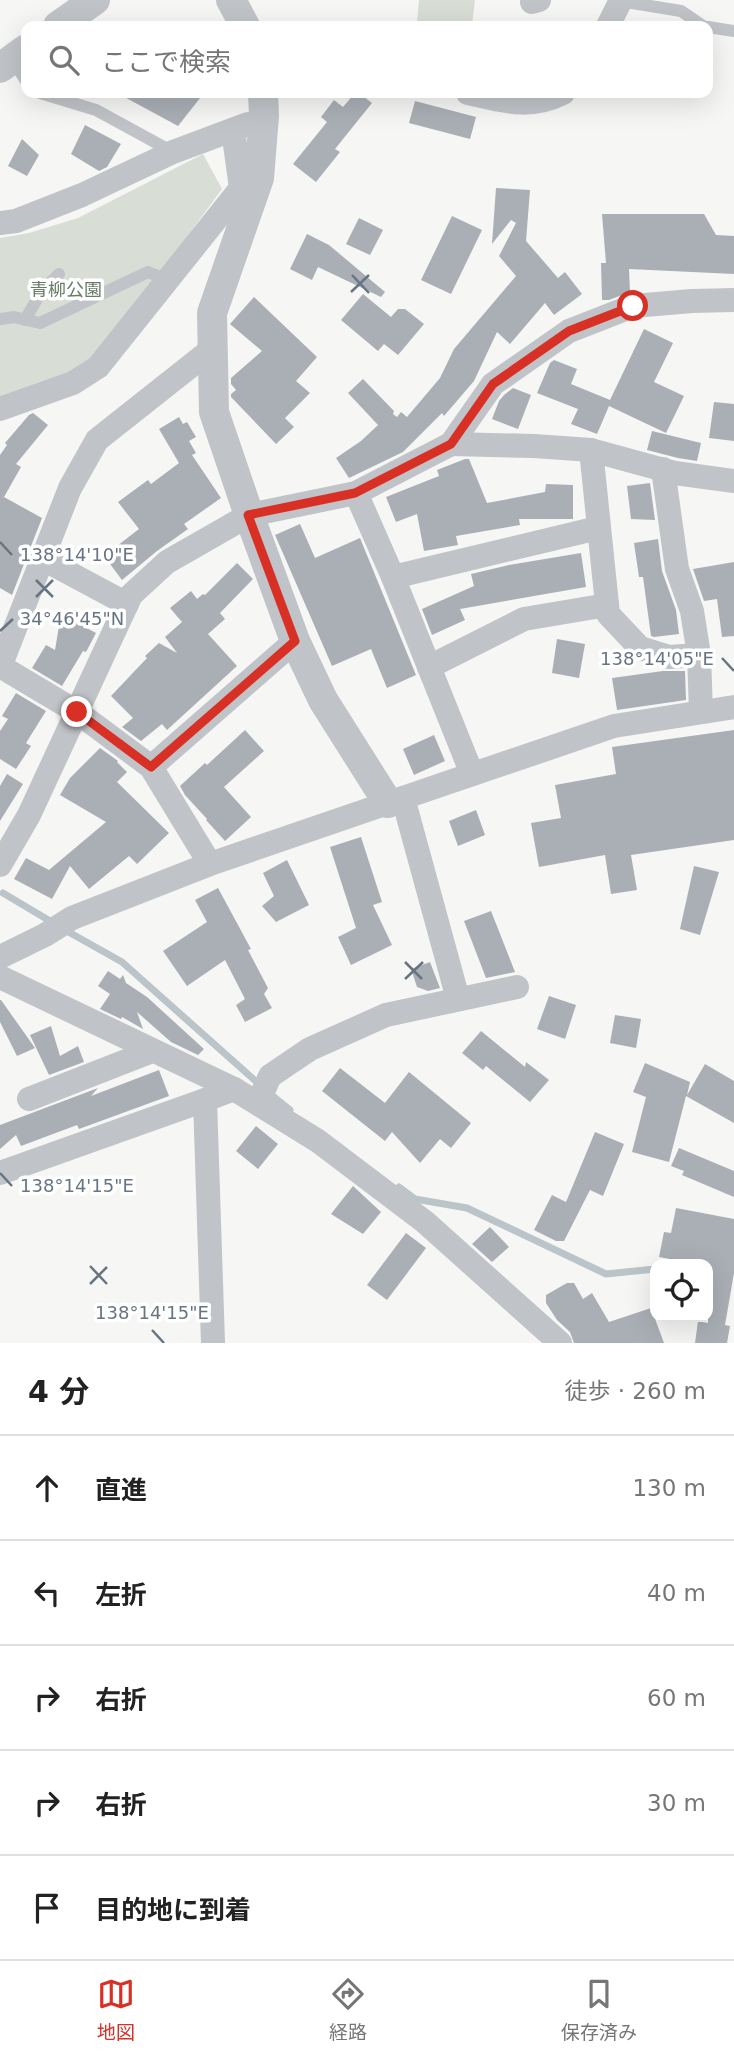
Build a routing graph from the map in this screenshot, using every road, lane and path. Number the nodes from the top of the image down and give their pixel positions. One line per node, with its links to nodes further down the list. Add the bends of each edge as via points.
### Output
1 (95, 0): 4 (street)
2 (231, 0): 5 (street)
3 (619, 0): 6 (street); 7 (lane, via 681,11)
4 (65, 21)
5 (242, 21)
6 (610, 21)
7 (696, 21)
8 (713, 28): 9 (lane)
9 (734, 31)
10 (56, 98): 15 (lane, via 96,110)
11 (490, 98): 12 (street, via 517,104)
12 (553, 98)
13 (263, 105): 14 (street); 22 (street, via 259,178 212,313)
14 (233, 130): 15 (street); 18 (street, via 241,188)
15 (173, 152): 16 (street, via 82,195)
16 (0, 223)
17 (59, 274): 21 (lane, via 41,292)
18 (167, 280): 21 (lane, via 148,272 40,323); 23 (street, via 98,367 73,383)
19 (734, 300): 24 (street, via 633,306 569,331 493,384)
20 (0, 318): 21 (lane)
21 (26, 320)
22 (212, 349): 29 (street, via 214,412); 31 (street, via 97,440 70,488)
23 (0, 409)
24 (451, 444): 25 (street); 28 (street)
25 (591, 450): 26 (street); 30 (street)
26 (663, 469): 27 (street); 36 (street, via 677,569 692,611)
27 (734, 481)
28 (355, 493): 29 (street); 32 (street)
29 (248, 515): 33 (street, via 167,562); 35 (street)
30 (598, 528): 32 (street); 34 (street)
31 (43, 559): 33 (street); 37 (street)
32 (393, 577): 38 (street)
33 (127, 604): 40 (street)
34 (607, 605): 36 (street, via 608,614 640,648 669,657); 38 (street, via 524,619)
35 (295, 641): 42 (street); 44 (street, via 323,700)
36 (699, 655): 41 (street)
37 (0, 666): 40 (street)
38 (429, 667): 43 (street)
39 (734, 707): 41 (street)
40 (77, 712): 42 (street); 46 (street)
41 (701, 712): 43 (street, via 614,726)
42 (151, 767): 45 (street)
43 (472, 774): 44 (street)
44 (395, 800): 45 (street); 50 (street)
45 (211, 864): 47 (street, via 72,918)
46 (0, 865)
47 (0, 957)
48 (0, 977): 51 (street)
49 (517, 987): 50 (street)
50 (458, 999): 55 (street, via 386,1015 310,1049 271,1076)
51 (152, 1051): 52 (street); 53 (street)
52 (234, 1089): 54 (street); 55 (street)
53 (29, 1098)
54 (205, 1100): 56 (street); 57 (street)
55 (258, 1102): 58 (street, via 425,1222)
56 (0, 1173)
57 (214, 1343)
58 (560, 1343)

